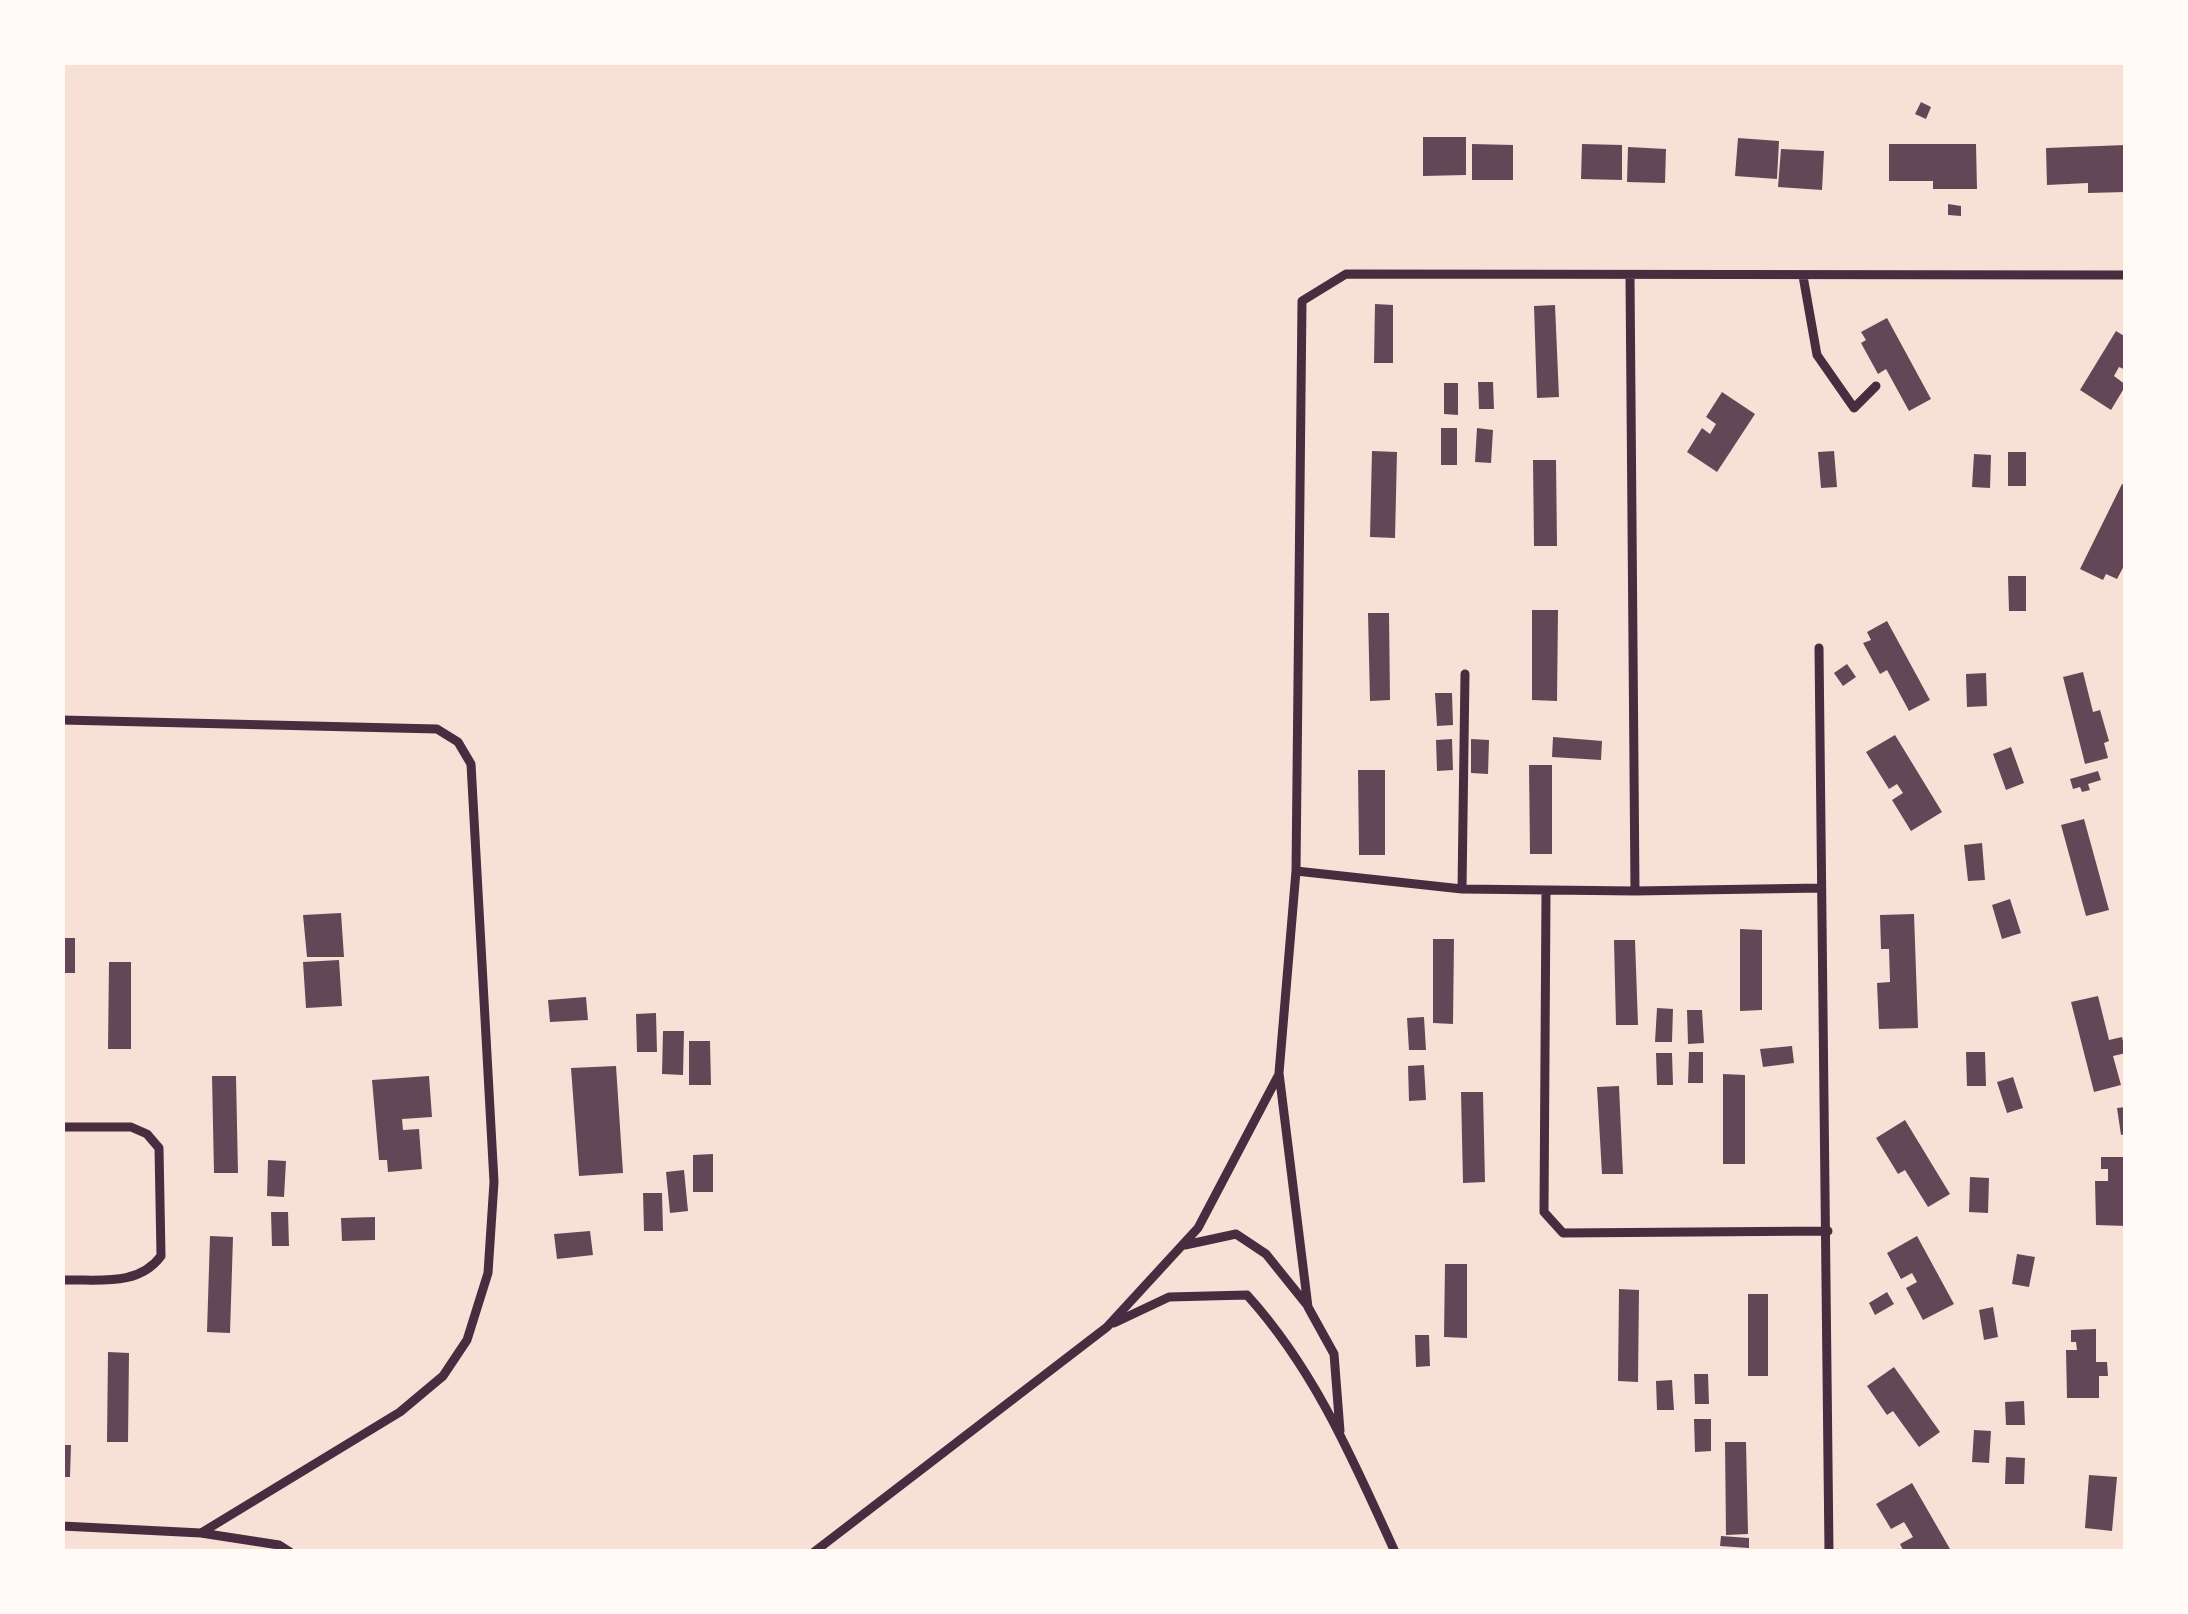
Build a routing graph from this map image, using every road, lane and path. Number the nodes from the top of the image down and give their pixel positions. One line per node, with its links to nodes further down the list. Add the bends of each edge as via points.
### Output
1 (2126, 275): 3 (street)
2 (1630, 276): 3 (street); 8 (street, via 1346,274 1302,301); 12 (street)
3 (1803, 276): 4 (street, via 1817,355 1854,408)
4 (1876, 386)
5 (1819, 648): 9 (street)
6 (1465, 674): 10 (street)
7 (62, 720): 22 (street, via 437,728 458,742 471,764 494,1182 488,1273 467,1340 444,1376 400,1412)
8 (1296, 871): 10 (street); 13 (street)
9 (1821, 888): 12 (street); 15 (street)
10 (1462, 889): 11 (street)
11 (1546, 891): 12 (street); 15 (street, via 1544,1212 1552,1224 1563,1233)
12 (1636, 891)
13 (1279, 1074): 16 (street, via 1198,1228); 18 (street)
14 (62, 1127): 17 (street, via 132,1127 160,1148 161,1256 139,1277)
15 (1828, 1231): 26 (street)
16 (1182, 1246): 18 (street, via 1236,1234 1266,1254); 19 (street)
17 (62, 1280)
18 (1308, 1308): 20 (street, via 1334,1354)
19 (1106, 1326): 20 (street, via 1169,1297 1247,1295 1300,1360); 24 (street)
20 (1340, 1432): 25 (street)
21 (62, 1526): 22 (street)
22 (201, 1533): 23 (street)
23 (290, 1552)
24 (814, 1552)
25 (1395, 1552)
26 (1829, 1552)

